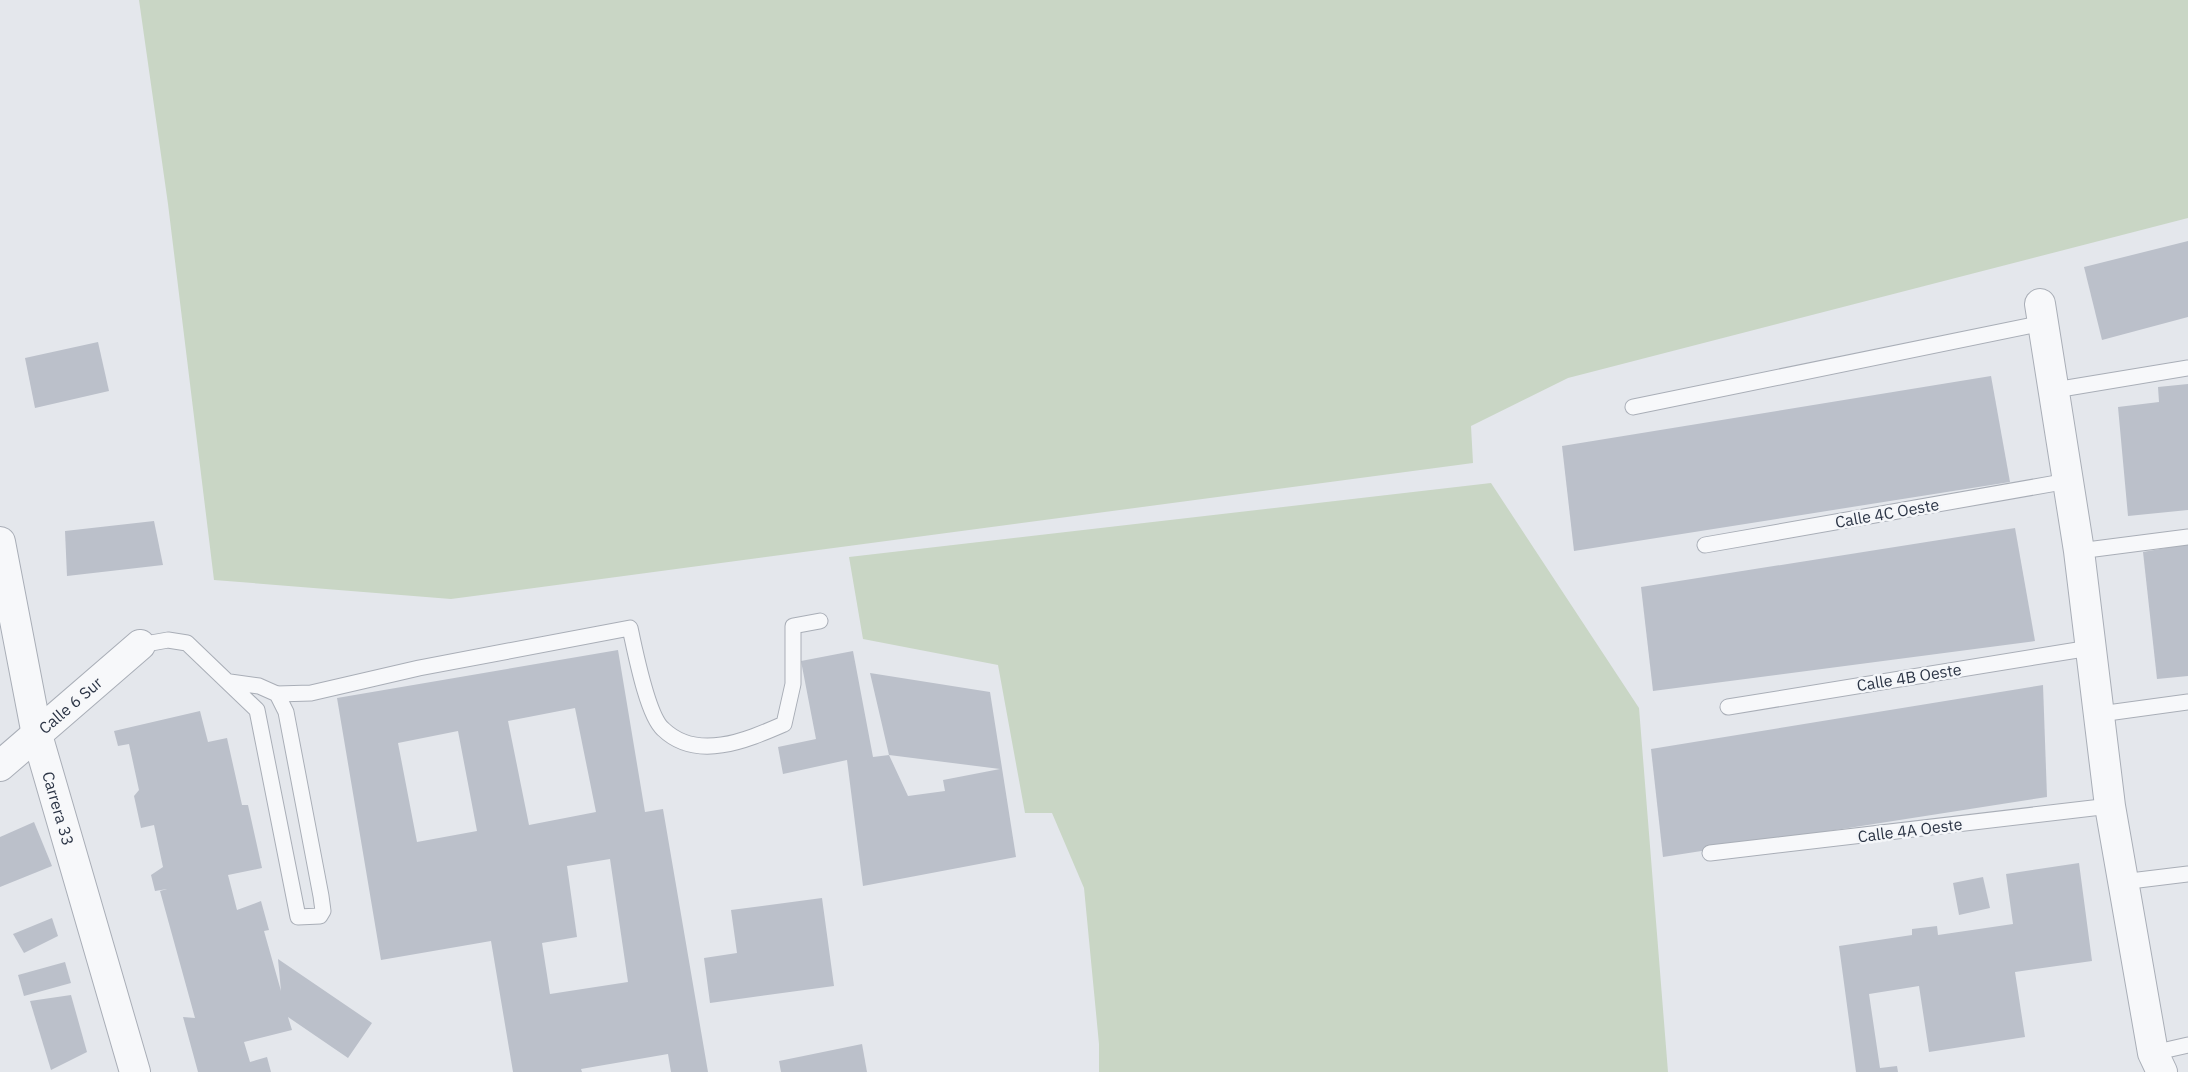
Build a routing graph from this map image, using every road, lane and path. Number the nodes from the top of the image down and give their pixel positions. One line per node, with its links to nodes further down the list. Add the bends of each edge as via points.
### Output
1 (2041, 314): 3 (street); 4 (lane)
2 (2188, 368): 3 (lane)
3 (2055, 390): 5 (street)
4 (1633, 407)
5 (2068, 481): 8 (lane, Calle 4C Oeste); 9 (street)
6 (2188, 537): 9 (lane)
7 (0, 542): 10 (street, Carrera 33)
8 (1705, 545)
9 (2079, 551): 13 (street)
10 (5, 588): 19 (street, Carrera 33)
11 (820, 621): 15 (lane, via 793,626 793,684 784,724 741,743 691,746 661,729 644,690 630,628 311,693)
12 (140, 645): 14 (lane, via 168,640 187,643); 19 (street, Calle 6 Sur)
13 (2090, 648): 17 (lane, Calle 4B Oeste); 18 (street)
14 (230, 682): 15 (lane, via 259,686); 15 (lane, via 257,710 292,893 298,917 304,919 320,916 323,911 286,712)
15 (277, 694)
16 (2188, 702): 18 (lane)
17 (1728, 707)
18 (2100, 714): 21 (street)
19 (37, 735): 20 (street, Calle 6 Sur); 27 (street, Carrera 33)
20 (0, 766)
21 (2110, 806): 22 (lane, Calle 4A Oeste); 24 (street)
22 (1710, 853)
23 (2188, 874): 24 (lane)
24 (2122, 882): 26 (street)
25 (2188, 1045): 26 (lane)
26 (2157, 1063)
27 (135, 1072)

